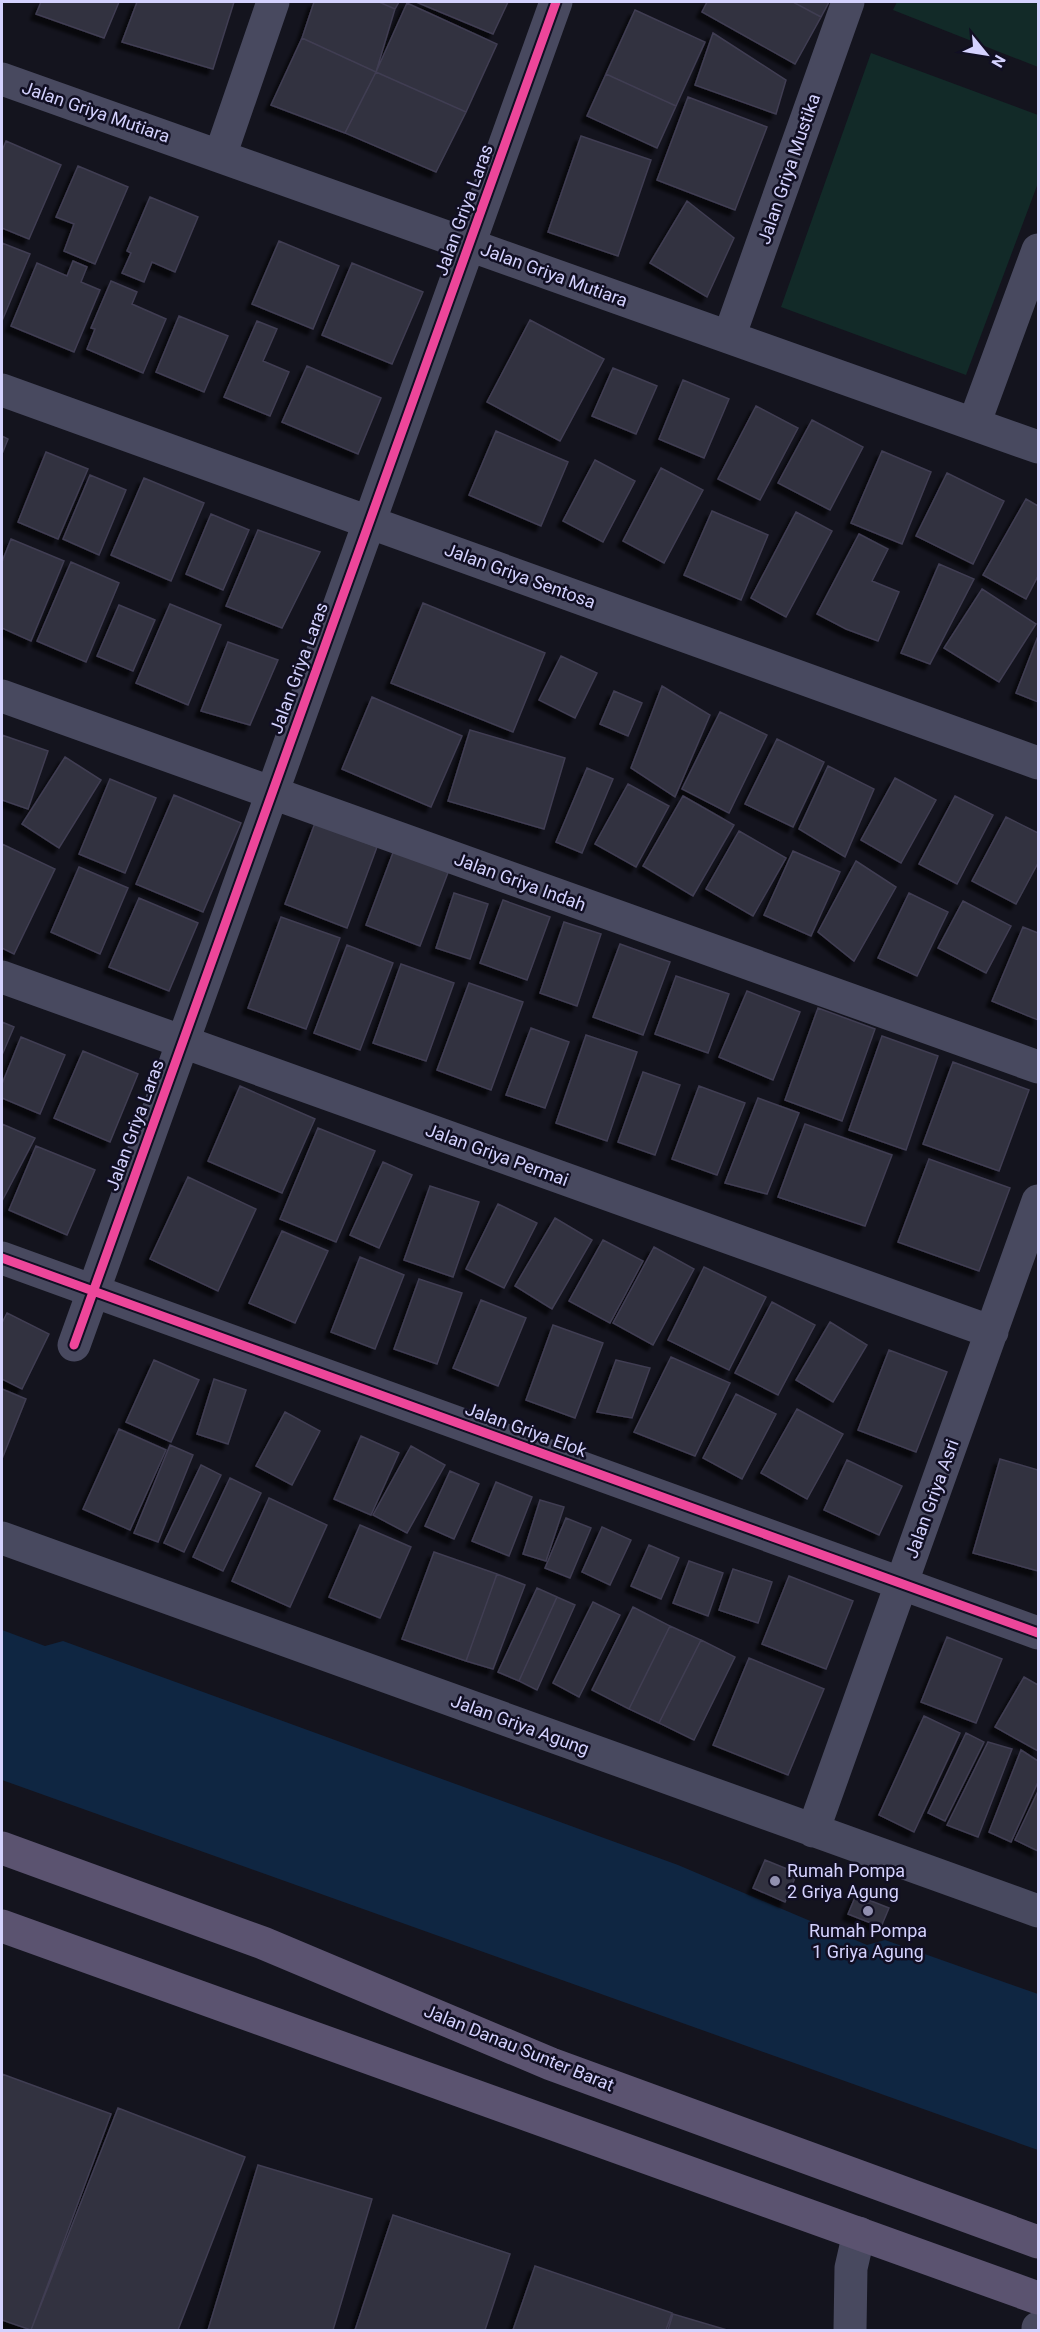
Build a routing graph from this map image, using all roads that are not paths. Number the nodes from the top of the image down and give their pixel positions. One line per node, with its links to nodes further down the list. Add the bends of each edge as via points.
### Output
1 (273, 2): 5 (street)
2 (556, 2): 6 (street, Jalan Griya Laras)
3 (848, 2): 8 (street, Jalan Griya Mustika)
4 (2, 79): 5 (street, Jalan Griya Mutiara)
5 (220, 156): 6 (street, Jalan Griya Mutiara)
6 (469, 244): 8 (street, Jalan Griya Mutiara); 12 (street, Jalan Griya Laras)
7 (1038, 250): 10 (street)
8 (729, 337): 10 (street, Jalan Griya Mutiara)
9 (2, 390): 12 (street, Jalan Griya Sentosa)
10 (974, 424): 11 (street, Jalan Griya Mutiara)
11 (1038, 447)
12 (369, 522): 14 (street, Jalan Griya Sentosa); 15 (street, Jalan Griya Laras)
13 (2, 696): 15 (street, Jalan Griya Indah)
14 (1038, 763)
15 (272, 793): 17 (street, Jalan Griya Laras); 18 (street, Jalan Griya Indah)
16 (2, 977): 17 (street, Jalan Griya Permai)
17 (183, 1042): 21 (street, Jalan Griya Laras); 22 (street, Jalan Griya Permai)
18 (1038, 1067)
19 (1038, 1201): 22 (street, Jalan Griya Asri)
20 (2, 1258): 21 (street, Jalan Griya Elok)
21 (94, 1290): 23 (street, Jalan Griya Laras); 25 (street, Jalan Griya Elok)
22 (992, 1332): 25 (street, Jalan Griya Asri)
23 (74, 1345)
24 (2, 1538): 27 (street, Jalan Griya Agung)
25 (901, 1584): 26 (street, Jalan Griya Elok); 27 (street, Jalan Griya Asri)
26 (1038, 1633)
27 (813, 1831): 29 (street, Jalan Griya Agung)
28 (2, 1848): 32 (main road, Jalan Danau Sunter Barat, via 263,1943 550,2064)
29 (1038, 1911)
30 (2, 1926): 31 (main road)
31 (859, 2233): 33 (main road); 34 (street, via 851,2268)
32 (1038, 2242)
33 (1038, 2298)
34 (850, 2331)

